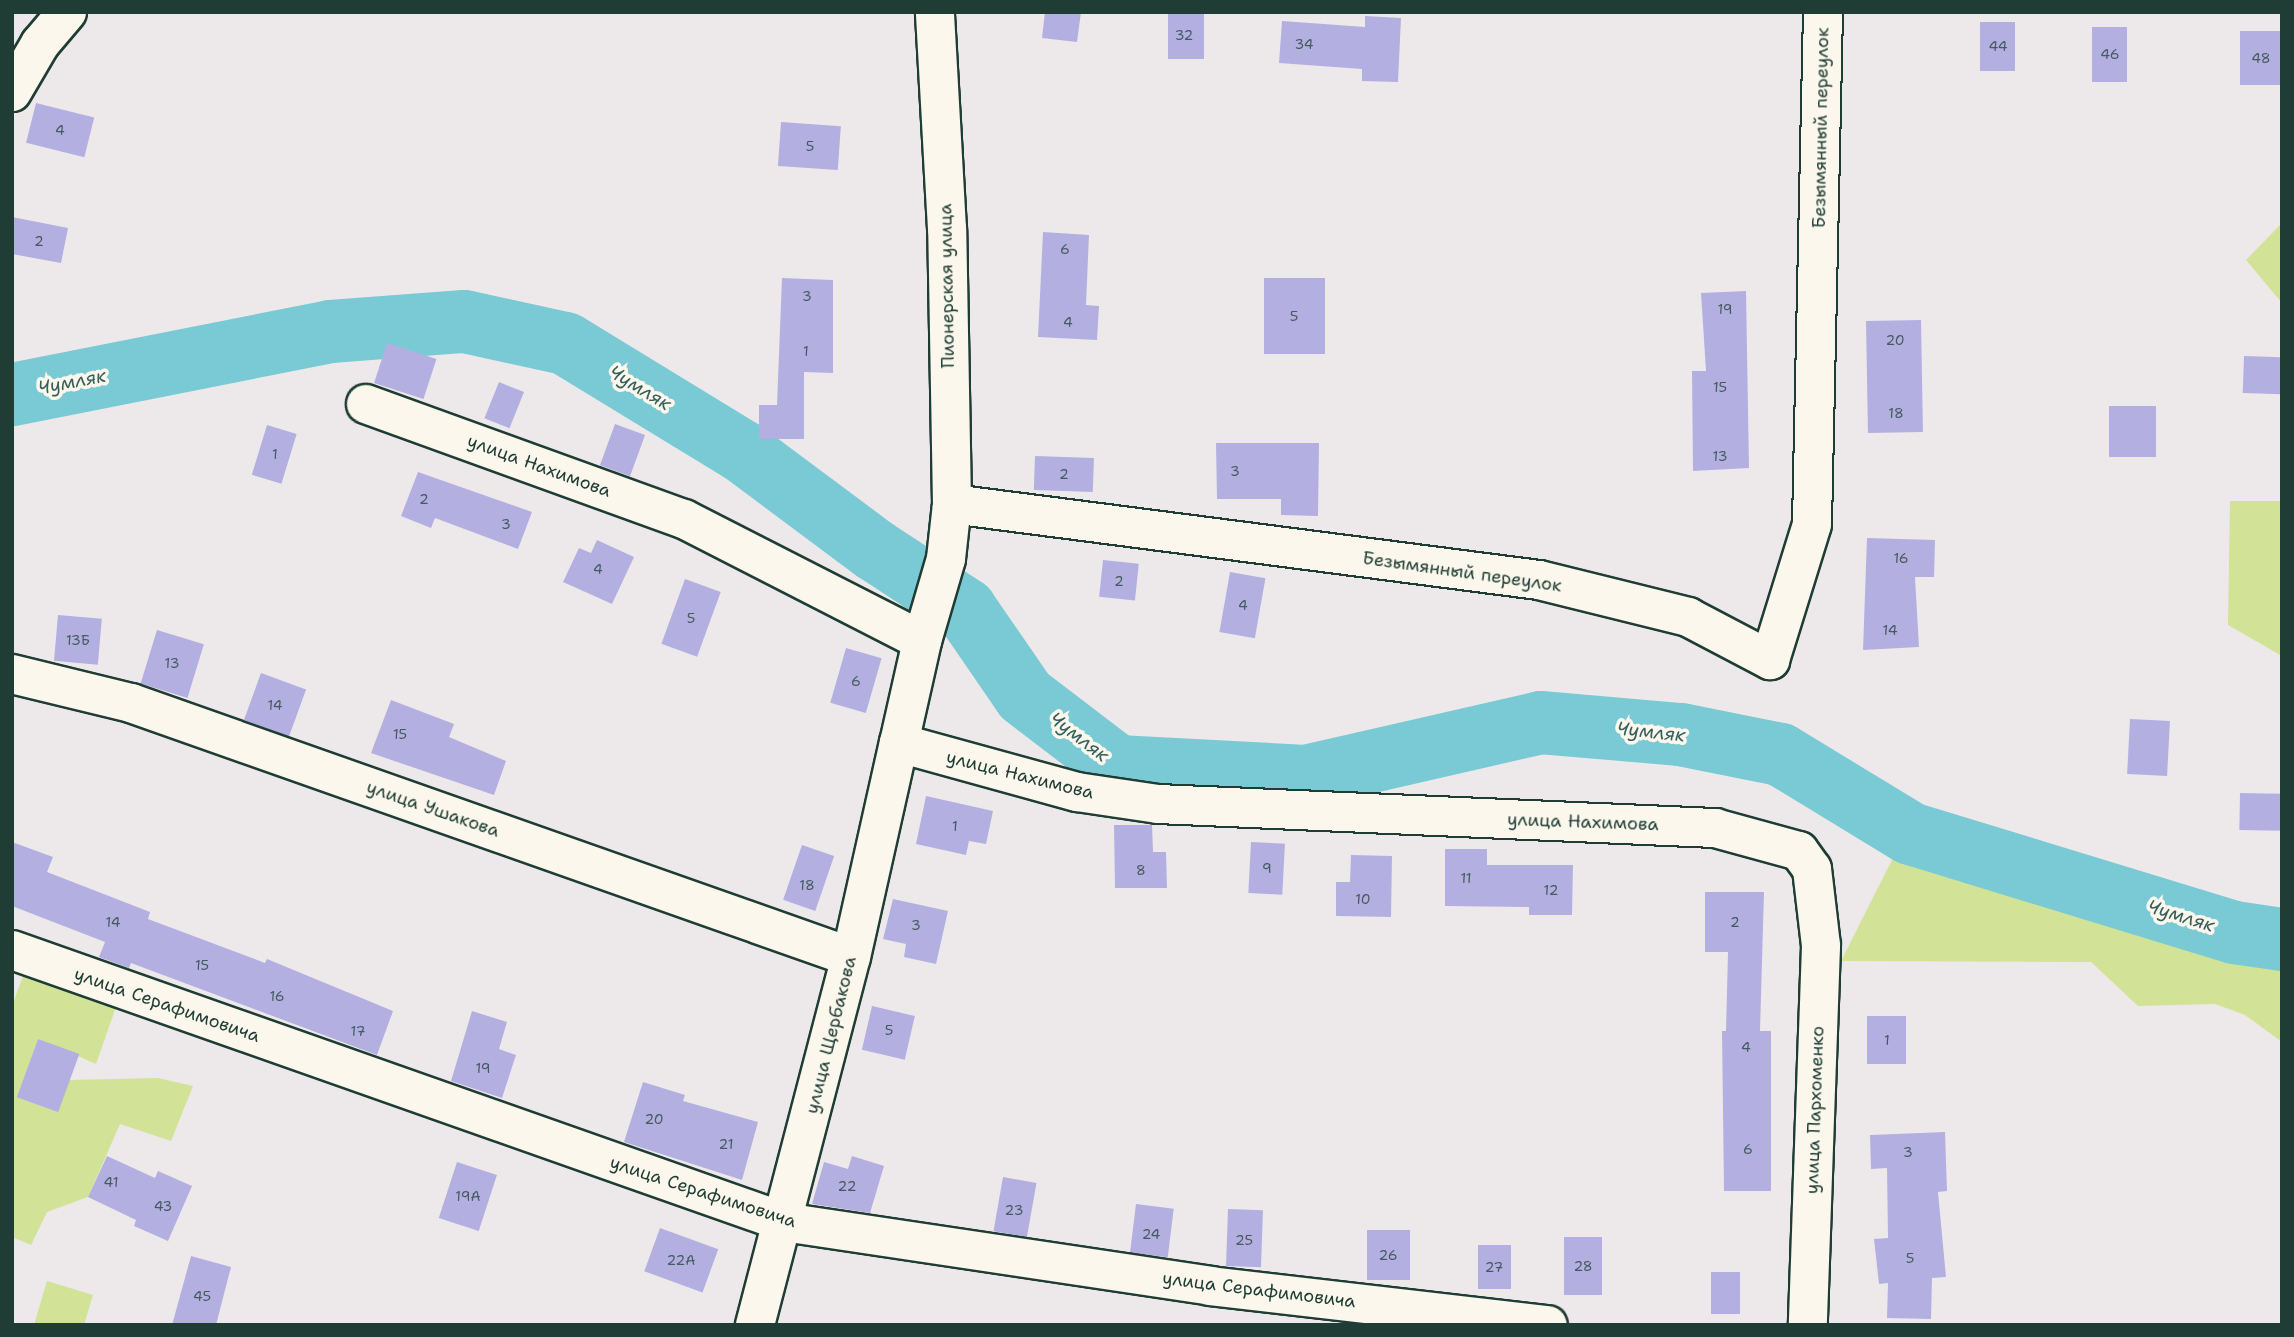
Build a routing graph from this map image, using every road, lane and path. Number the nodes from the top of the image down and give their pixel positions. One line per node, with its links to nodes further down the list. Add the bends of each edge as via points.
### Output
1 (67, 12): 4 (street, via 40,44)
2 (935, 12): 6 (street, Пионерская улица, via 947,229)
3 (1823, 12): 6 (street, Безымянный переулок, via 1812,524 1770,660 1688,617 1539,580)
4 (12, 92)
5 (366, 404): 7 (street, улица Нахимова, via 684,519)
6 (952, 504): 7 (street, Пионерская улица, via 946,559)
7 (922, 641): 9 (street)
8 (12, 674): 12 (street, улица Ушакова, via 131,704)
9 (899, 743): 10 (street, улица Нахимова, via 1077,792 1158,804 1715,828 1799,850 1812,869); 12 (street, улица Щербакова)
10 (1815, 895): 16 (street, улица Пархоменко, via 1821,946)
11 (12, 950): 13 (street, улица Серафимовича)
12 (850, 957): 13 (street, улица Щербакова)
13 (784, 1222): 14 (street, улица Щербакова); 15 (street, улица Серафимовича, via 1210,1286)
14 (755, 1325)
15 (1548, 1325)
16 (1808, 1325)

